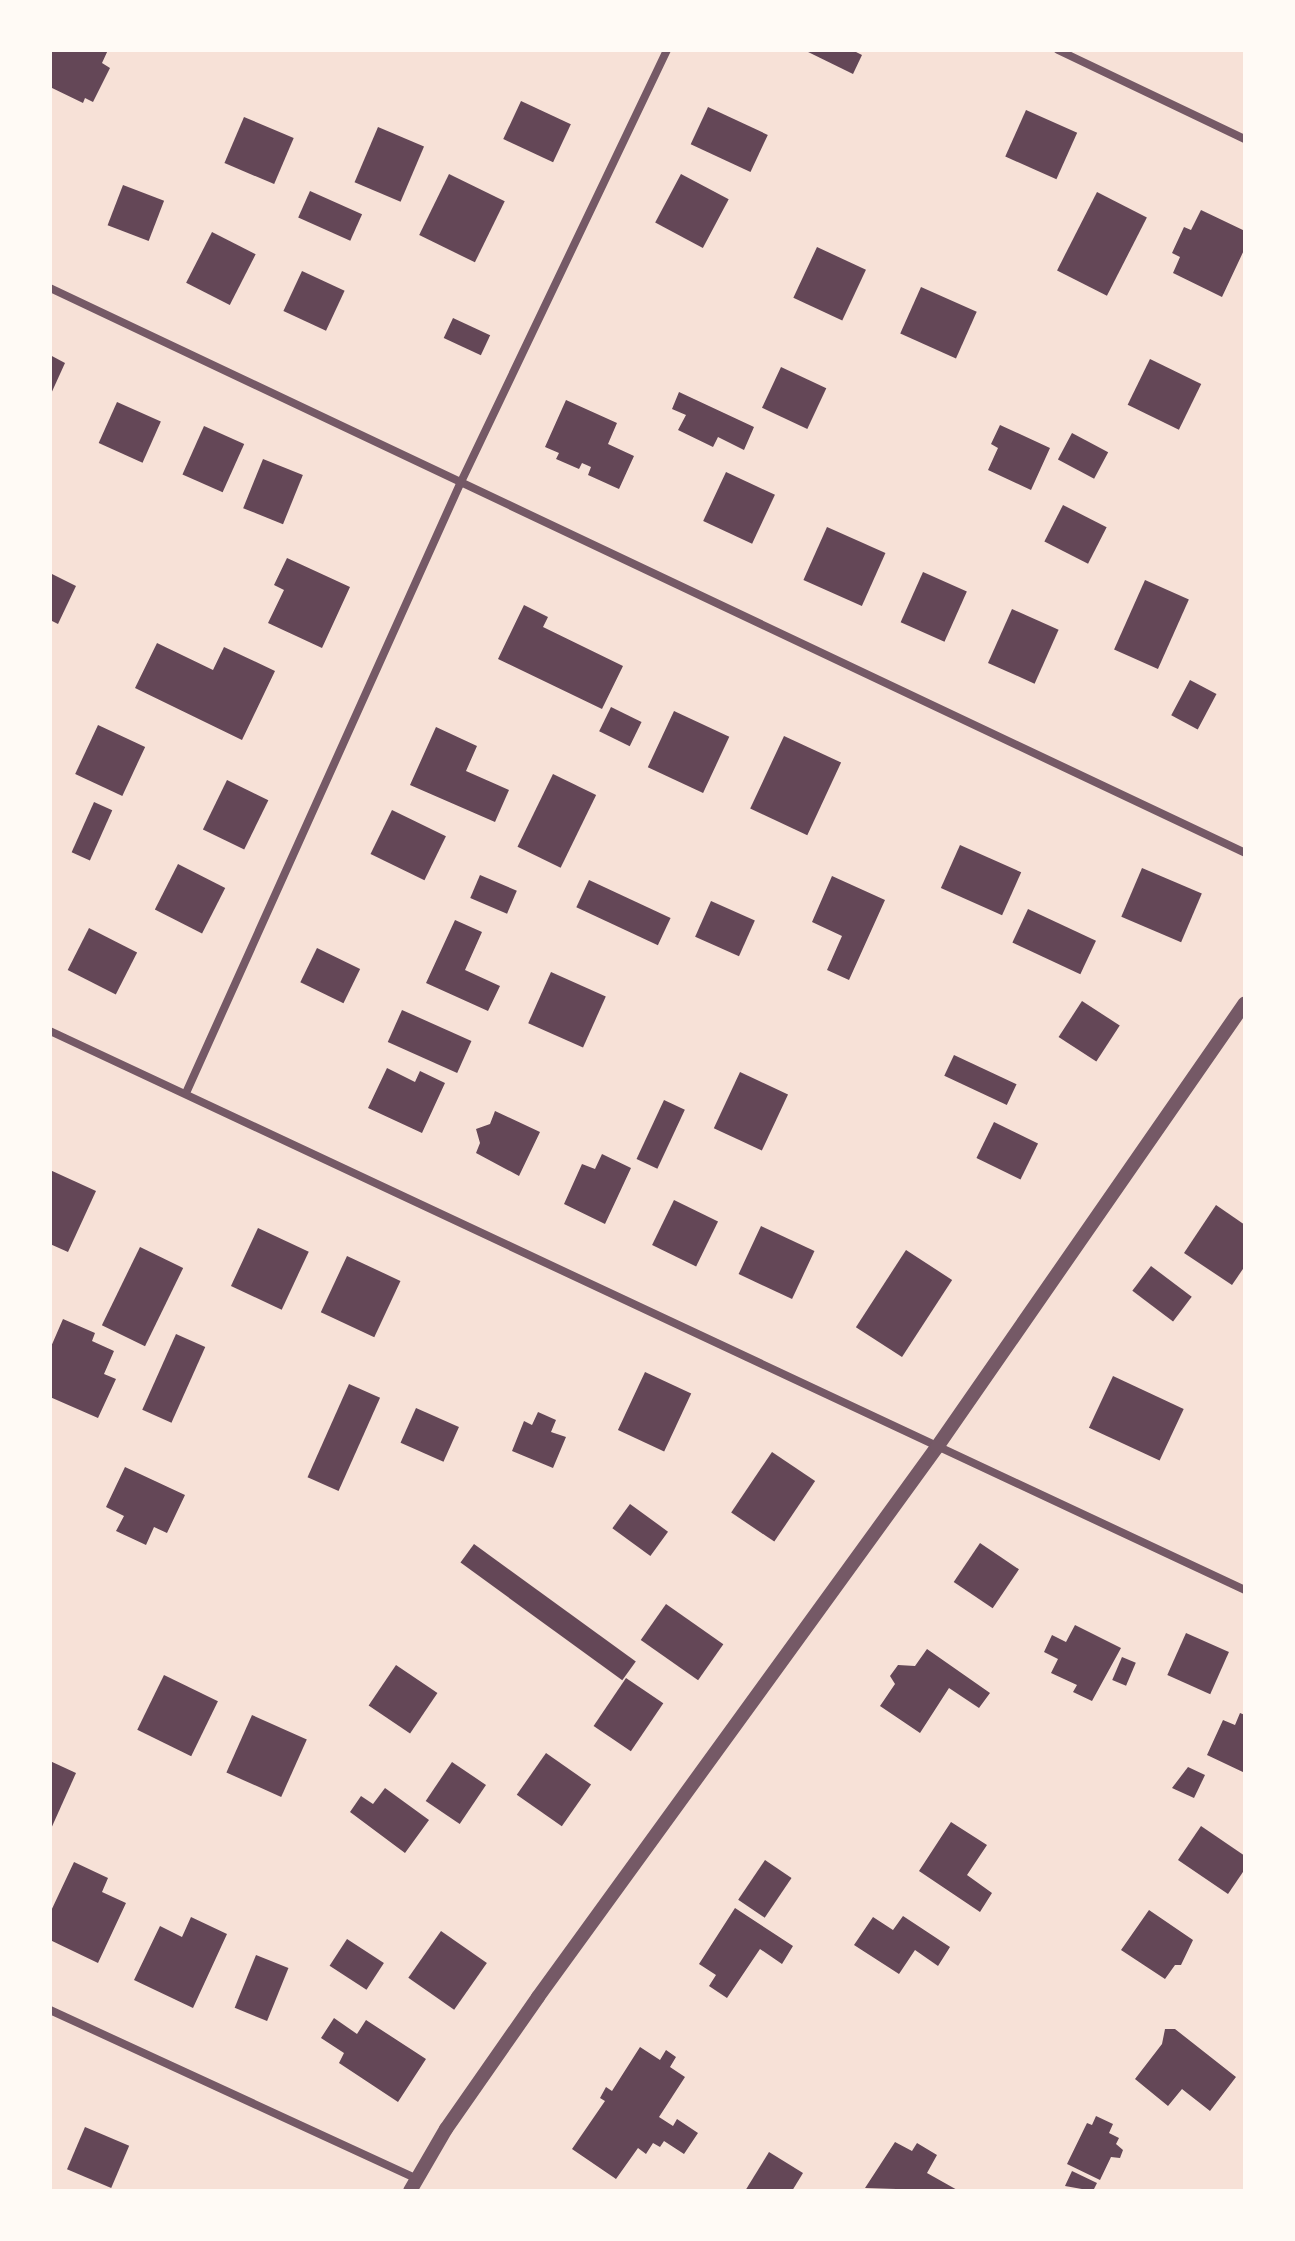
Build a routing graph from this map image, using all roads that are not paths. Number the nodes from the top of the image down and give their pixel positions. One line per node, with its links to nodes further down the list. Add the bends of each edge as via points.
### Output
1 (667, 50): 5 (street)
2 (1058, 50): 3 (street)
3 (1245, 139)
4 (50, 288): 5 (street)
5 (460, 484): 6 (street); 9 (street)
6 (1245, 853)
7 (1245, 1003): 10 (street)
8 (50, 1031): 9 (street)
9 (186, 1093): 10 (street)
10 (937, 1447): 11 (street); 13 (street, via 538,1997)
11 (1245, 1590)
12 (50, 2010): 13 (street)
13 (414, 2185)

